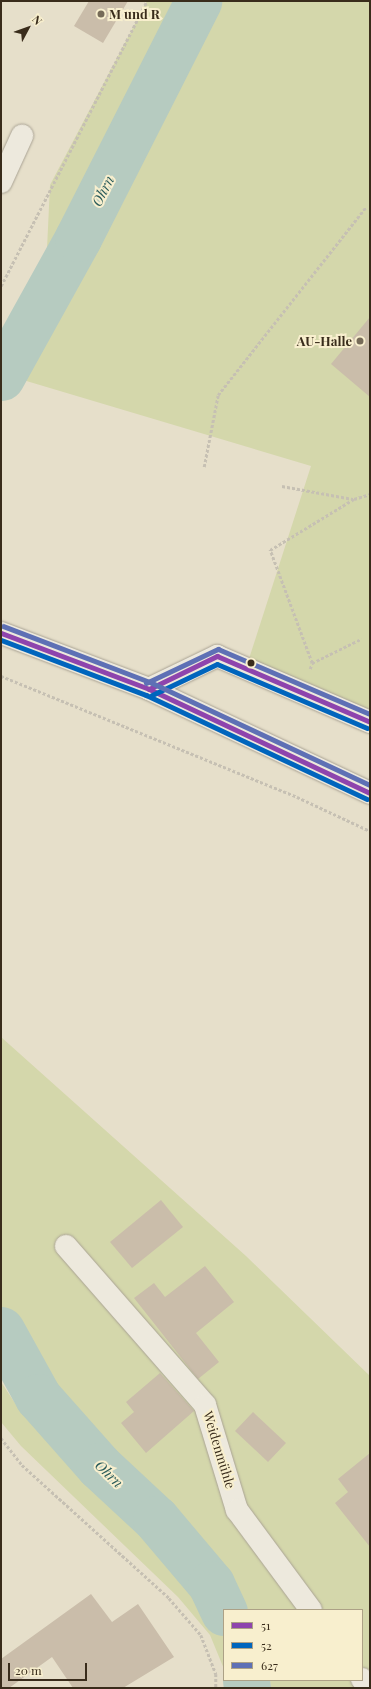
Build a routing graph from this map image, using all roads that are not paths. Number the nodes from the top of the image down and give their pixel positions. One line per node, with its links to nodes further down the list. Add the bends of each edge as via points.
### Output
1 (22, 136): 2 (street)
2 (1, 182)
3 (1, 633): 4 (street)
4 (149, 690): 5 (street, via 217,656); 6 (street)
5 (370, 722)
6 (370, 793)
7 (66, 1246): 8 (street, Weidenmühle, via 204,1405 237,1510)
8 (310, 1609)

